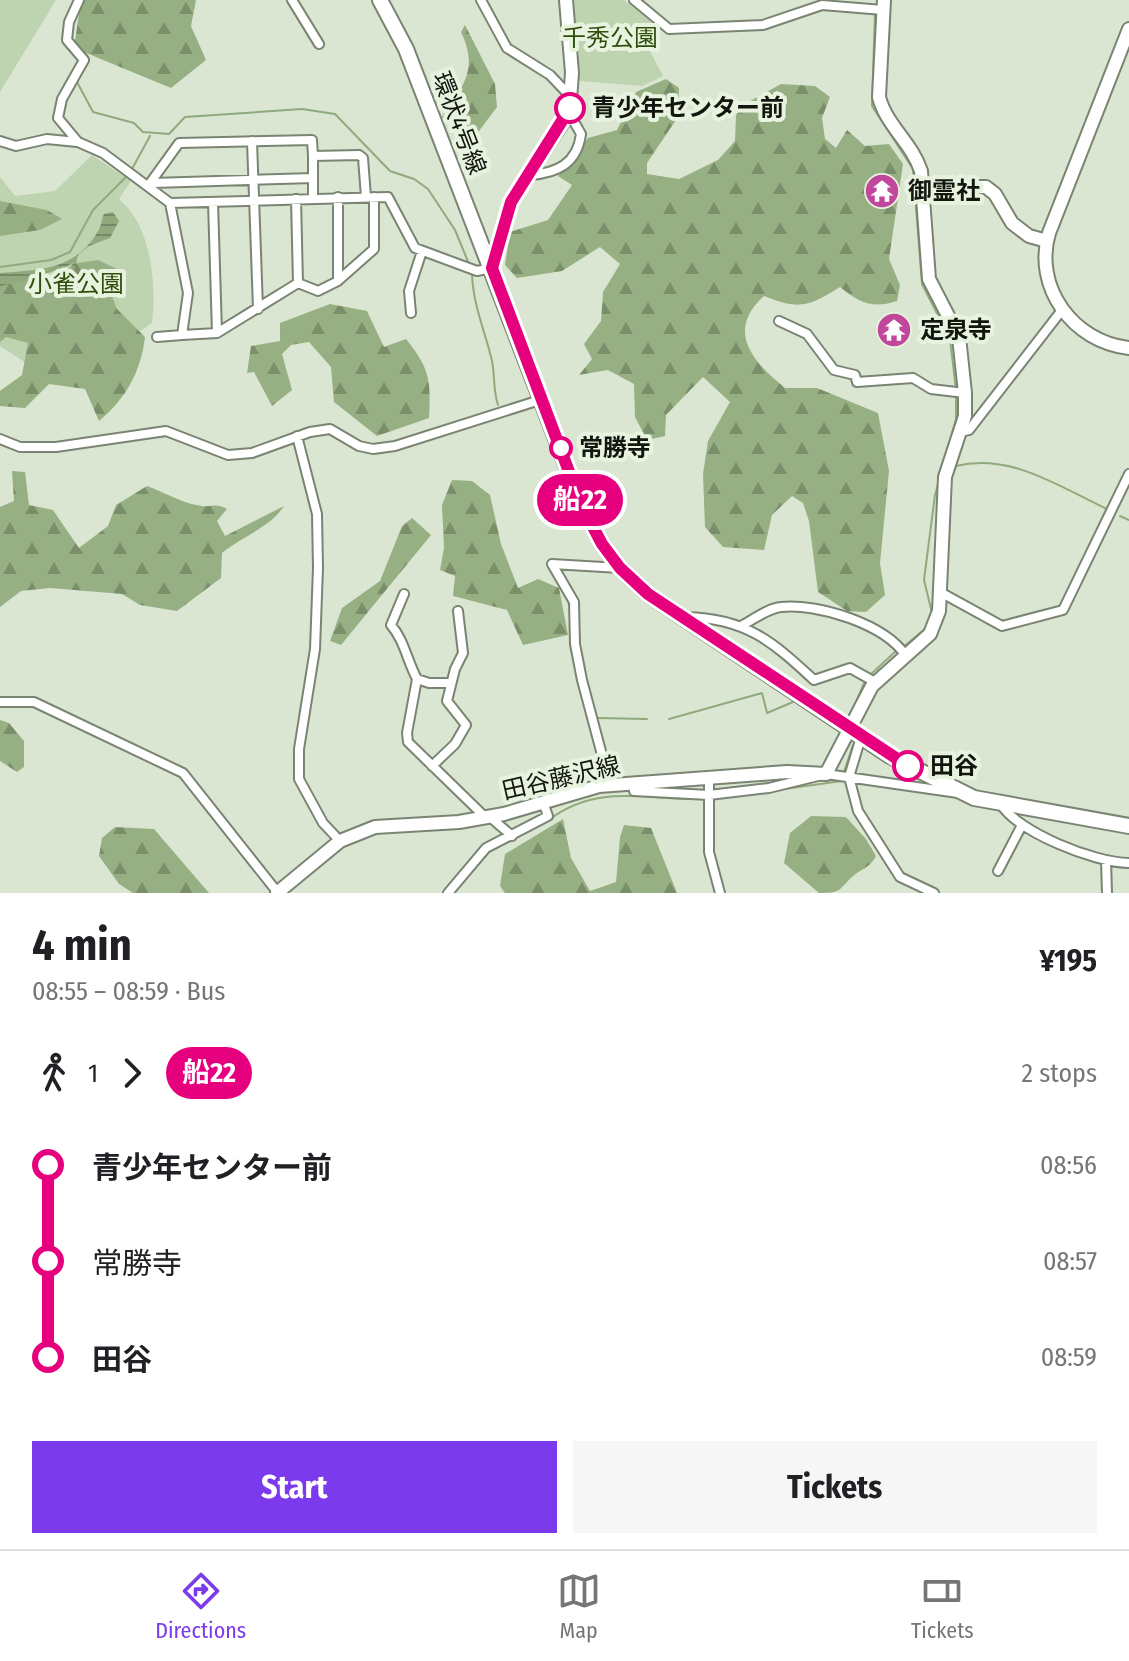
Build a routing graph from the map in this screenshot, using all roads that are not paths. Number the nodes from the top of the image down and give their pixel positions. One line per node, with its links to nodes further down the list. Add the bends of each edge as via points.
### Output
1 (79, 0): 15 (street, via 66,30 67,40 84,60 58,110 62,126)
2 (292, 0): 10 (street)
3 (380, 0): 31 (main road, 環状4号線, via 406,49)
4 (481, 0): 11 (street, via 507,48 550,75)
5 (566, 0): 11 (street)
6 (634, 0): 7 (street, via 669,29 763,25 822,5)
7 (870, 5): 8 (street)
8 (884, 5): 21 (street, via 873,97 916,156)
9 (1129, 29): 29 (street)
10 (319, 44)
11 (571, 97): 12 (street)
12 (569, 113): 17 (street); 17 (street, via 581,134 574,155 560,170)
13 (0, 141): 15 (street, via 16,146 47,139)
14 (252, 141): 16 (street, via 312,140); 19 (street); 20 (street, via 179,143)
15 (78, 142): 20 (street)
16 (313, 156): 18 (street); 23 (street, via 359,155)
17 (530, 175): 31 (street, via 507,213)
18 (313, 178): 19 (street); 24 (street)
19 (254, 180): 20 (street); 26 (street)
20 (151, 185): 28 (street)
21 (924, 187): 29 (street, via 986,187 1012,223); 42 (street, via 929,279 959,337)
22 (338, 197): 23 (street); 24 (street); 32 (street)
23 (370, 197): 30 (street, via 393,202 414,246); 32 (street, via 374,249)
24 (313, 198): 25 (street)
25 (296, 199): 26 (street); 33 (street)
26 (254, 200): 27 (street); 34 (street)
27 (213, 202): 28 (street); 38 (street)
28 (170, 203): 39 (street, via 188,293)
29 (1047, 241): 35 (street, via 1047,282)
30 (422, 251): 31 (street, via 486,272); 36 (street, via 409,291)
31 (492, 268): 43 (main road, 環状4号線)
32 (340, 279): 33 (street, via 318,291)
33 (298, 283): 34 (street)
34 (258, 309): 38 (street)
35 (1062, 310): 41 (street, via 1099,340); 44 (street, via 969,430)
36 (411, 313)
37 (779, 321): 42 (street, via 807,334 834,370 855,375 857,382 913,378 931,389)
38 (217, 333): 39 (street)
39 (182, 335): 40 (street)
40 (157, 337)
41 (1129, 348)
42 (959, 393): 44 (street, via 965,416)
43 (543, 399): 45 (street, via 395,446 359,446 330,429); 48 (main road, 環状4号線, via 582,506)
44 (960, 432): 49 (street, via 945,477)
45 (297, 436): 46 (street, via 252,453 228,455 166,431 56,447 20,447); 73 (street, via 317,514 318,568 315,649 299,779 323,823)
46 (0, 439)
47 (1129, 474): 49 (street, via 1063,610 1002,626)
48 (620, 568): 52 (main road, 環状4号線); 64 (street, via 552,564 574,602 582,680)
49 (940, 592): 54 (street, via 930,634)
50 (404, 594): 55 (street, via 391,625)
51 (458, 611): 57 (street, via 463,653)
52 (677, 617): 53 (street); 59 (main road, 環状4号線)
53 (741, 627): 54 (street, via 776,607 799,608 859,620); 56 (street, via 777,645 814,680 850,668)
54 (902, 650): 56 (street)
55 (417, 679): 57 (street); 60 (street, via 408,742)
56 (870, 679): 59 (street)
57 (450, 683): 60 (street, via 447,701 466,725)
58 (0, 702): 77 (street, via 34,702 183,773)
59 (856, 733): 61 (street); 61 (street); 65 (main road, 環状4号線)
60 (432, 766): 69 (street)
61 (840, 776): 62 (street, 田谷藤沢線, via 787,772); 65 (street); 66 (street); 80 (street, via 900,877)
62 (709, 777): 63 (street, 田谷藤沢線); 66 (street)
63 (634, 783): 64 (street, 田谷藤沢線); 66 (street, via 634,791)
64 (610, 785): 68 (street, 田谷藤沢線)
65 (961, 793): 67 (main road, 環状4号線)
66 (709, 798): 79 (street, via 709,852)
67 (1000, 803): 70 (street, via 1009,818); 71 (main road, 環状4号線)
68 (544, 805): 69 (street, 田谷藤沢線); 72 (street, via 548,816)
69 (488, 817): 72 (street); 73 (street, 田谷藤沢線, via 375,827)
70 (1022, 825): 74 (street); 76 (street)
71 (1129, 826)
72 (512, 836): 78 (street, via 486,848)
73 (340, 841): 77 (street, 田谷藤沢線)
74 (1106, 860): 75 (street); 81 (street)
75 (1129, 863)
76 (998, 871)
77 (277, 893)
78 (448, 893)
79 (720, 893)
80 (934, 893)
81 (1107, 893)

